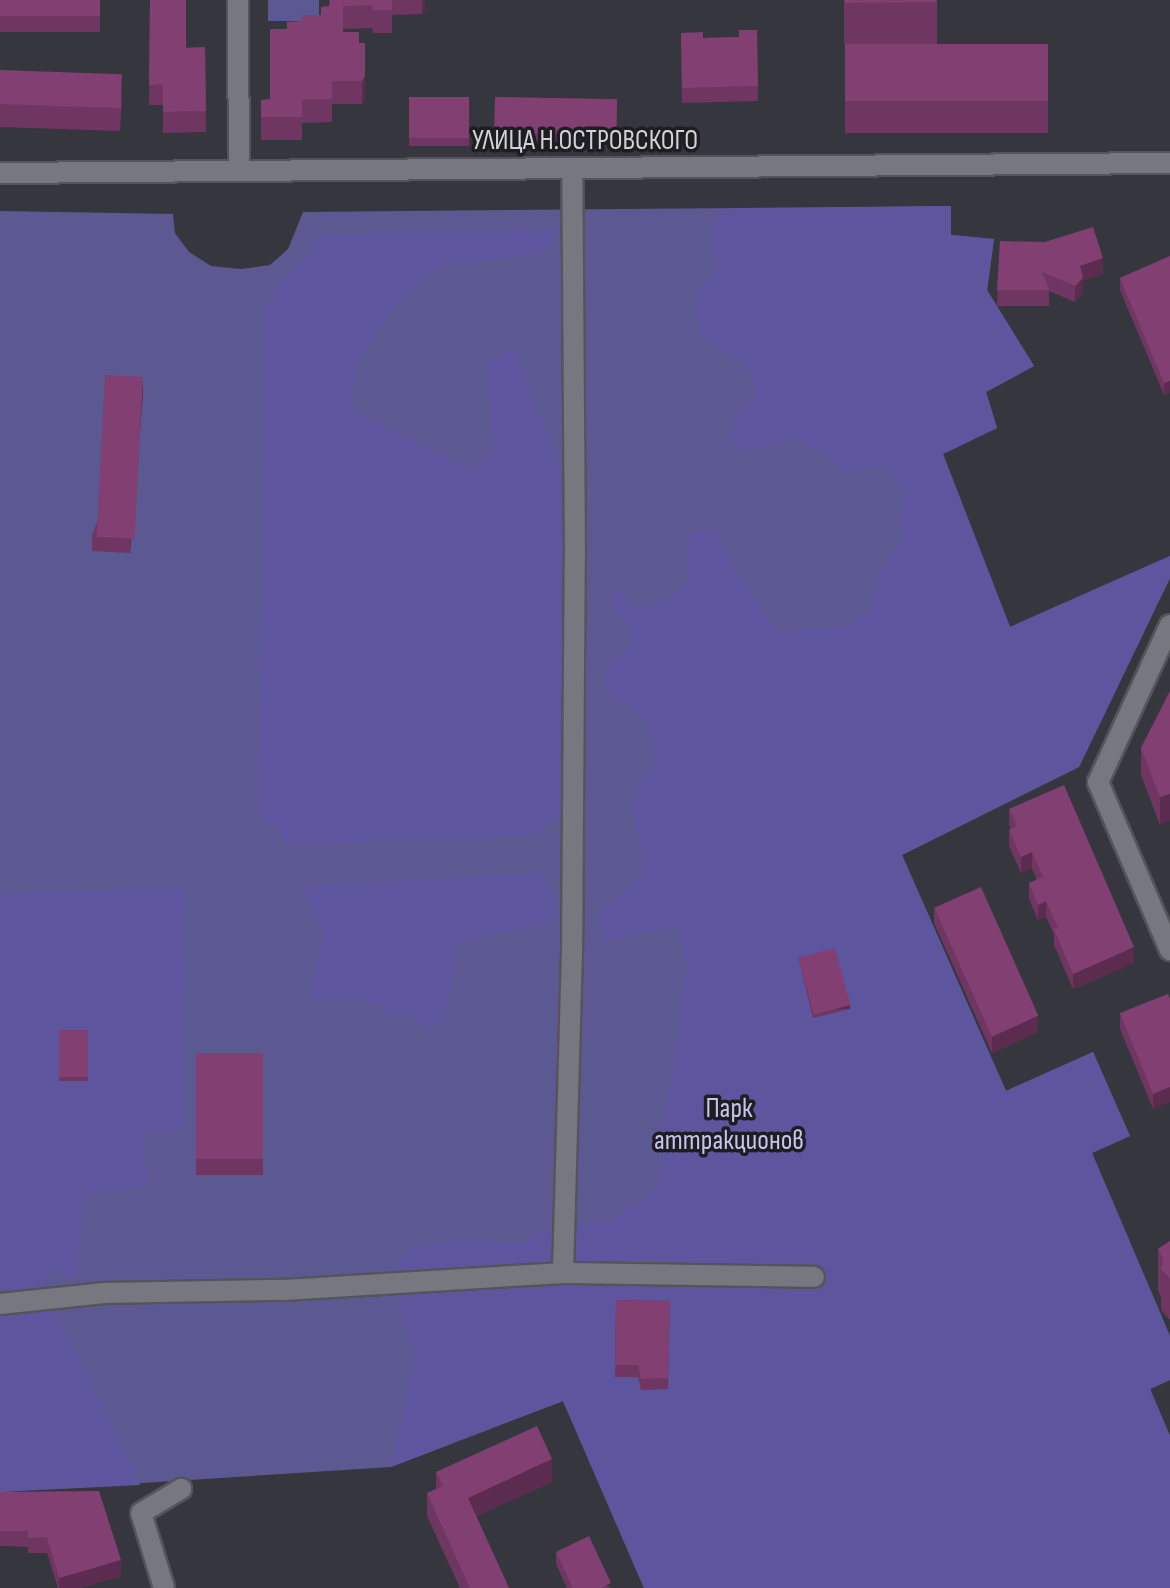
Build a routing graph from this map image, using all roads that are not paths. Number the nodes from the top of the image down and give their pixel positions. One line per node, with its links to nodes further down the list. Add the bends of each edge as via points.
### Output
1 (238, 0): 4 (street)
2 (1170, 163): 3 (street, УЛИЦА Н.ОСТРОВСКОГО)
3 (572, 169): 4 (street, УЛИЦА Н.ОСТРОВСКОГО); 8 (street, via 572,956)
4 (239, 171): 5 (street, УЛИЦА Н.ОСТРОВСКОГО)
5 (0, 173)
6 (1170, 625): 7 (street, via 1098,782)
7 (1170, 950)
8 (563, 1273): 9 (street); 10 (street, via 284,1290 104,1293)
9 (814, 1277)
10 (0, 1304)
11 (181, 1489): 12 (street, via 141,1513)
12 (159, 1586)

